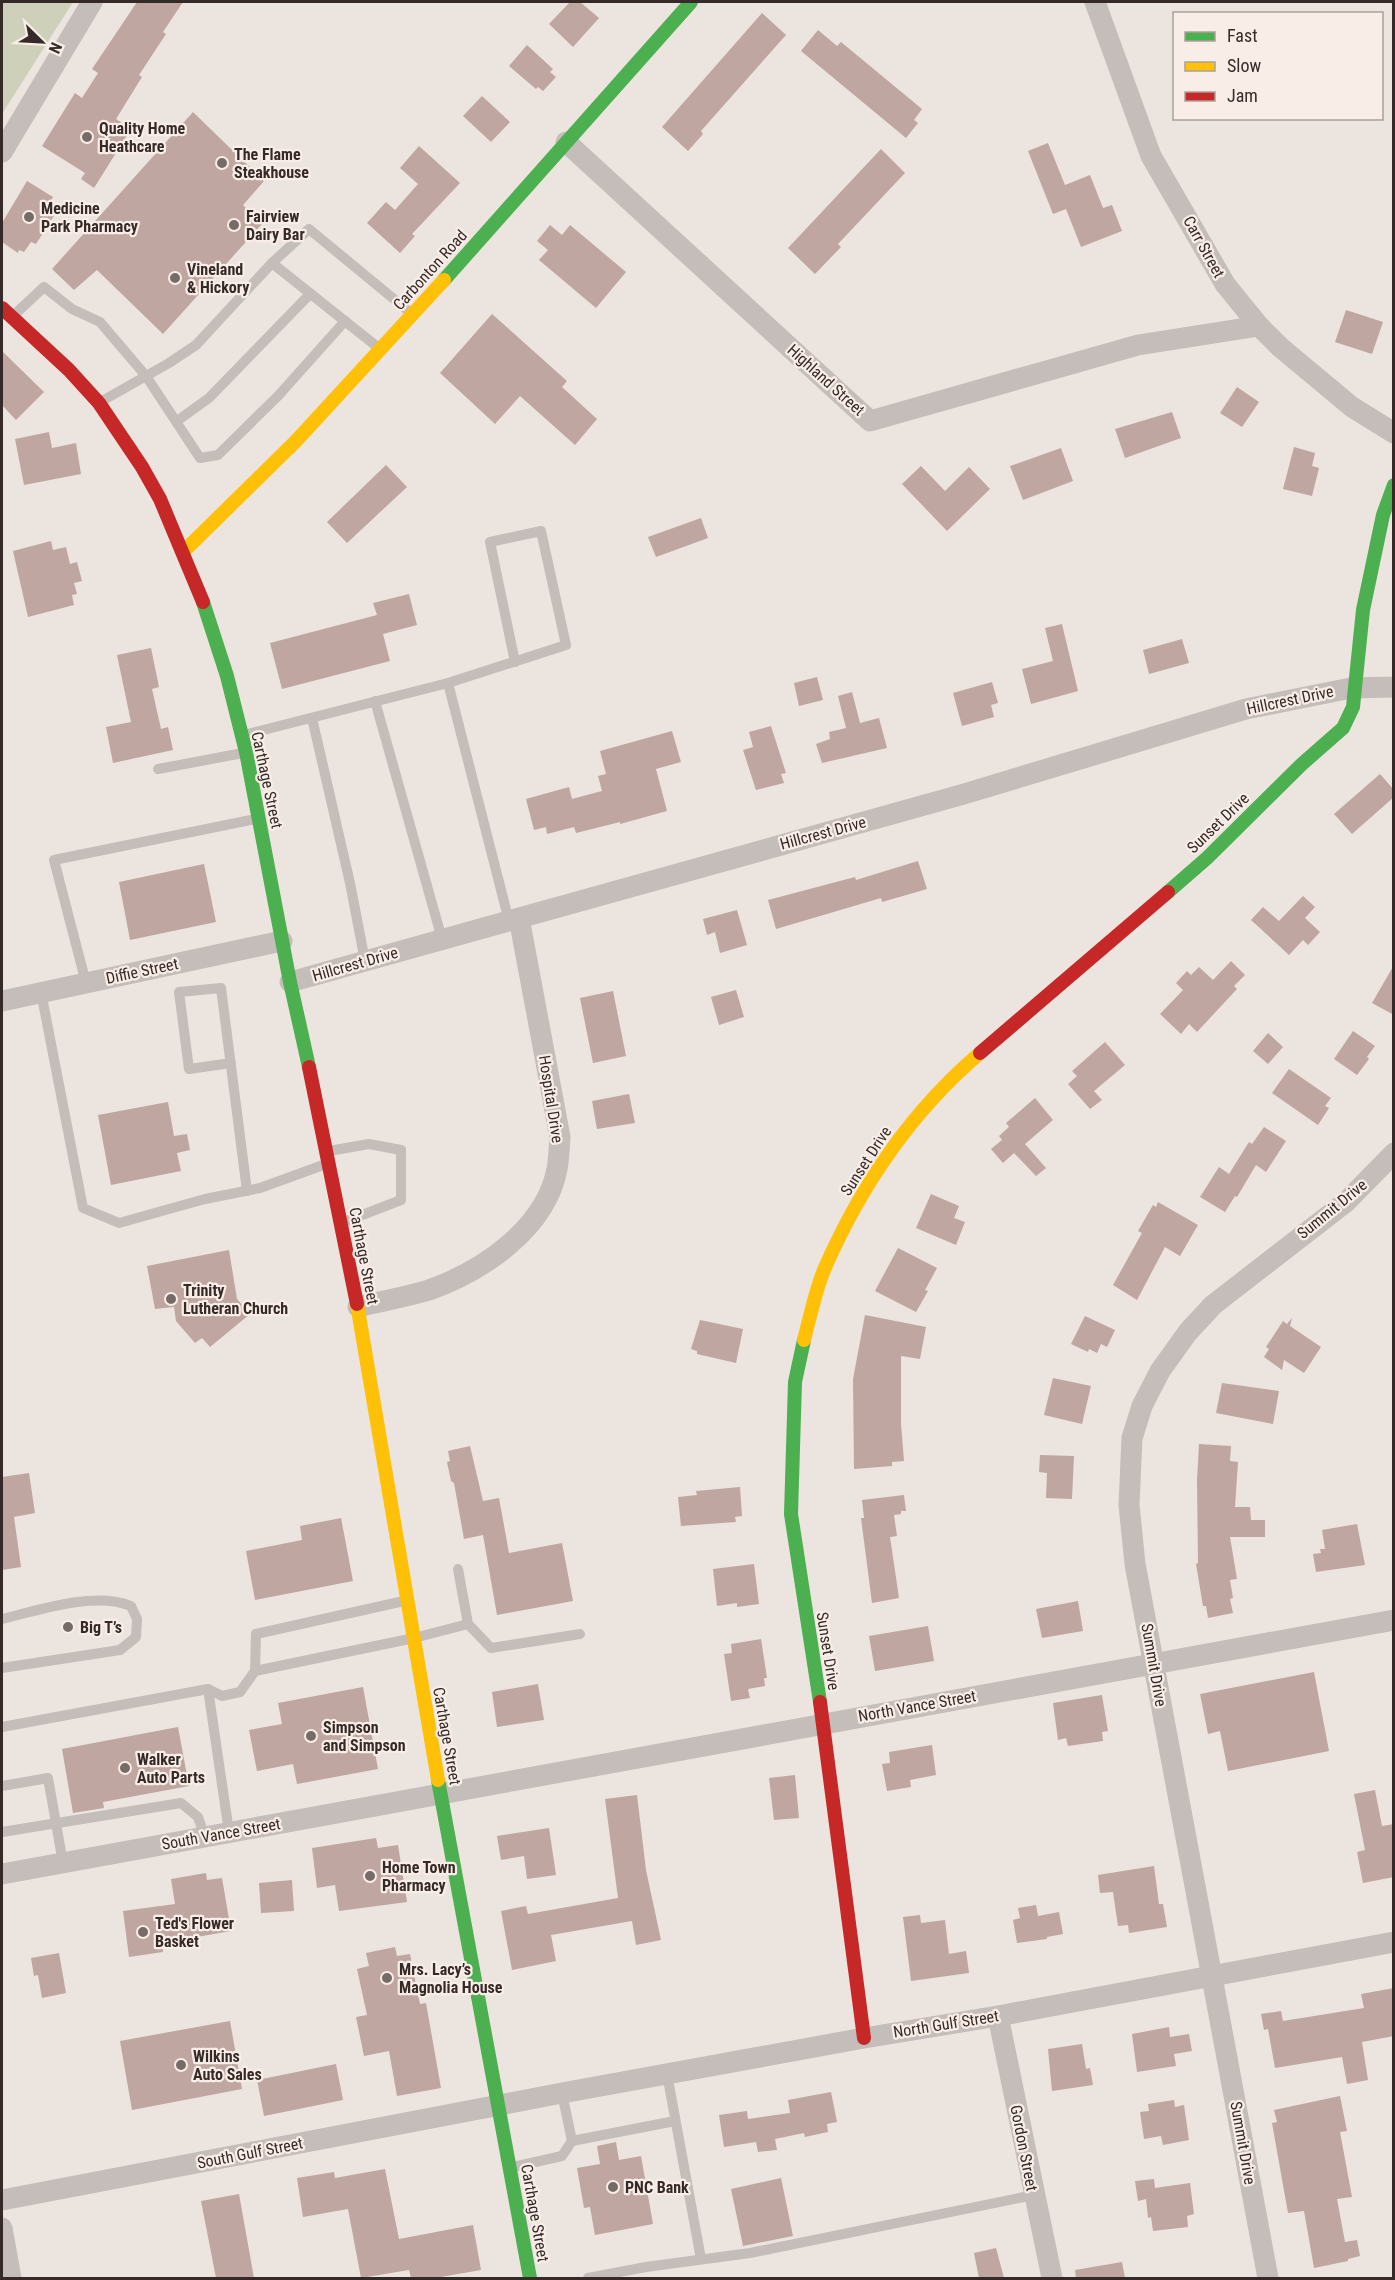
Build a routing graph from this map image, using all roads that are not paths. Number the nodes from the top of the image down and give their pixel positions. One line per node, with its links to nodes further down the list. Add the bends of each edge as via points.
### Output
1 (92, 2): 5 (street)
2 (691, 2): 4 (street, Carbonton Road)
3 (1095, 2): 11 (street, Carr Street, via 1150,156 1225,284)
4 (566, 142): 9 (street, Carbonton Road); 11 (street, Highland Street, via 870,421 1138,345)
5 (2, 152)
6 (272, 263): 7 (lane); 9 (lane, via 309,229); 13 (lane, via 196,345)
7 (310, 294): 10 (lane); 15 (lane, via 209,398)
8 (6, 313): 13 (lane, via 44,287 72,309 100,322); 14 (street, Carthage Street)
9 (412, 314): 12 (street, Carbonton Road)
10 (345, 321): 12 (lane); 15 (lane, via 218,455 200,458)
11 (1259, 326): 16 (street, Carr Street, via 1352,406)
12 (380, 349): 18 (street, Carbonton Road, via 296,441)
13 (146, 376): 14 (lane); 15 (lane)
14 (99, 403): 18 (street, Carthage Street, via 142,466)
15 (177, 421)
16 (1394, 433)
17 (1394, 485): 22 (street, Sunset Drive, via 1383,516 1363,610)
18 (183, 552): 25 (street, Carthage Street, via 226,676)
19 (515, 662): 19 (lane, via 566,645 541,531 490,542); 20 (lane)
20 (448, 683): 23 (lane); 29 (lane)
21 (1394, 687): 22 (street, Hillcrest Drive)
22 (1357, 688): 29 (street, Hillcrest Drive, via 1246,709 963,794); 54 (street, Sunset Drive, via 1343,728 1207,858 951,1078 880,1165 848,1220 823,1272 795,1382 791,1514)
23 (375, 701): 24 (lane); 30 (lane)
24 (312, 718): 25 (lane); 32 (lane)
25 (241, 736): 26 (street, Carthage Street)
26 (246, 752): 27 (lane); 28 (street, Carthage Street)
27 (158, 769)
28 (259, 819): 31 (street, Carthage Street); 34 (lane, via 54,860)
29 (514, 919): 30 (street, Hillcrest Drive); 42 (street, Hospital Drive, via 560,1137 551,1189 532,1224 486,1263 429,1290)
30 (442, 939): 32 (street, Hillcrest Drive)
31 (282, 942): 33 (street, Carthage Street); 34 (street, Diffie Street)
32 (365, 961): 33 (street, Hillcrest Drive)
33 (290, 982): 39 (street, Carthage Street)
34 (86, 983): 35 (street, Diffie Street)
35 (41, 992): 36 (street, Diffie Street); 40 (lane, via 83,1208 119,1223)
36 (2, 1000)
37 (231, 1063): 37 (lane, via 221,988 179,992 189,1069); 40 (lane)
38 (1394, 1153): 50 (street, Summit Drive, via 1346,1202 1213,1305 1160,1371 1142,1406 1132,1438 1129,1505)
39 (328, 1157): 40 (lane); 41 (street, Carthage Street); 41 (lane, via 369,1144 401,1150 401,1200)
40 (247, 1191)
41 (340, 1224): 42 (street, Carthage Street)
42 (358, 1306): 44 (street, Carthage Street)
43 (458, 1569): 47 (lane)
44 (407, 1601): 49 (street, Carthage Street); 52 (lane, via 256,1634)
45 (2, 1619): 51 (lane, via 98,1600 118,1600 131,1606 137,1619 136,1637 120,1650)
46 (1394, 1620): 50 (street, North Vance Street)
47 (468, 1624): 48 (lane, via 491,1648); 49 (lane)
48 (580, 1634)
49 (414, 1638): 52 (lane); 57 (street, Carthage Street)
50 (1152, 1663): 54 (street, North Vance Street); 65 (street, Summit Drive)
51 (2, 1668)
52 (255, 1671): 53 (lane, via 240,1692 222,1696)
53 (208, 1689): 55 (lane); 60 (lane)
54 (823, 1723): 57 (street, North Vance Street); 67 (street, Sunset Drive)
55 (2, 1727)
56 (2, 1786): 58 (lane, via 48,1778)
57 (440, 1793): 60 (street, South Vance Street); 70 (street, Carthage Street)
58 (56, 1824): 59 (lane); 61 (lane, via 181,1803 198,1817); 62 (lane)
59 (2, 1832)
60 (229, 1832): 61 (street, South Vance Street)
61 (205, 1837): 62 (street, South Vance Street)
62 (63, 1863): 63 (street, South Vance Street)
63 (2, 1874)
64 (1394, 1942): 65 (street, North Gulf Street)
65 (1213, 1976): 66 (street, North Gulf Street); 82 (street, Summit Drive)
66 (998, 2016): 67 (street, North Gulf Street); 74 (street, Gordon Street)
67 (864, 2038): 68 (street, North Gulf Street)
68 (667, 2074): 69 (street, North Gulf Street); 71 (lane)
69 (562, 2093): 70 (street, North Gulf Street); 72 (lane)
70 (498, 2105): 73 (street, Carthage Street); 75 (street, South Gulf Street)
71 (675, 2121): 72 (lane); 77 (lane)
72 (573, 2141): 73 (lane, via 562,2156)
73 (510, 2168): 79 (street, Carthage Street)
74 (1034, 2195): 77 (lane, via 750,2253); 81 (street, Gordon Street)
75 (2, 2200)
76 (2, 2228): 78 (street)
77 (701, 2259): 80 (lane)
78 (11, 2278)
79 (530, 2278)
80 (588, 2278)
81 (1052, 2278)
82 (1268, 2278)

